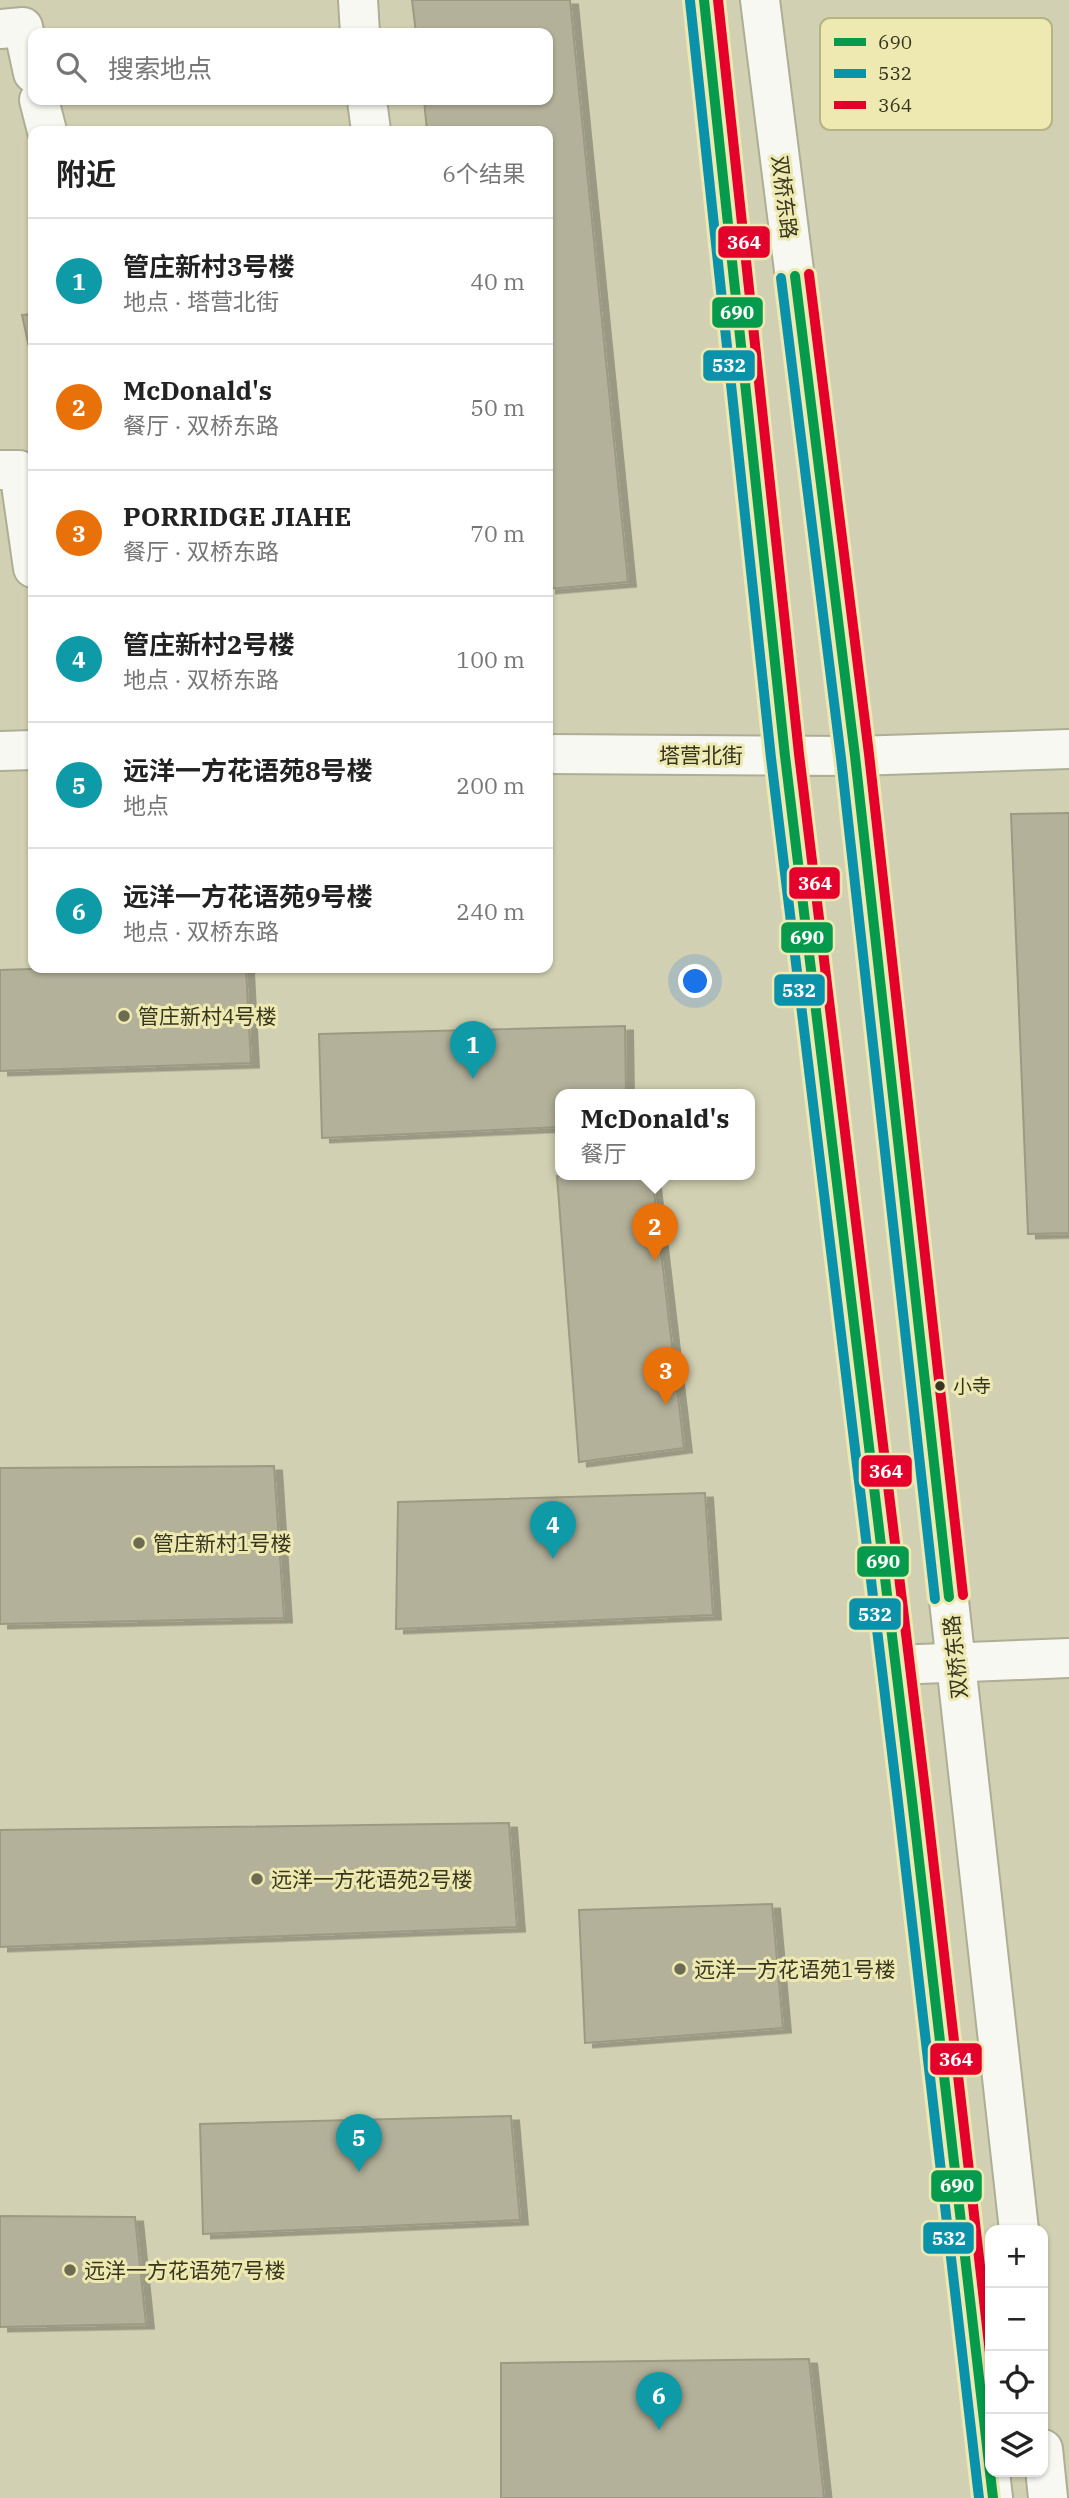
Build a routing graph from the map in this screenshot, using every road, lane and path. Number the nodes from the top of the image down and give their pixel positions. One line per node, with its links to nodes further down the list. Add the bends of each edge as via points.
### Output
1 (358, 0): 4 (street)
2 (704, 0): 17 (street)
3 (760, 0): 18 (street, 双桥东路)
4 (360, 28)
5 (0, 29): 6 (street, via 23,27)
6 (28, 50)
7 (40, 105): 9 (street)
8 (367, 105): 10 (street)
9 (46, 126)
10 (370, 126)
11 (0, 470): 12 (street, via 19,470)
12 (28, 533)
13 (1069, 749): 18 (street, 塔营北街)
14 (28, 750): 15 (street)
15 (0, 751)
16 (553, 754): 17 (street, 塔营北街)
17 (785, 756): 18 (street, 塔营北街); 21 (street)
18 (855, 756): 20 (street, 双桥东路)
19 (1069, 1658): 20 (street)
20 (956, 1663): 21 (street); 22 (street, 双桥东路)
21 (895, 1665): 24 (street)
22 (1017, 2225)
23 (1046, 2477): 25 (street)
24 (993, 2498)
25 (1048, 2498)

